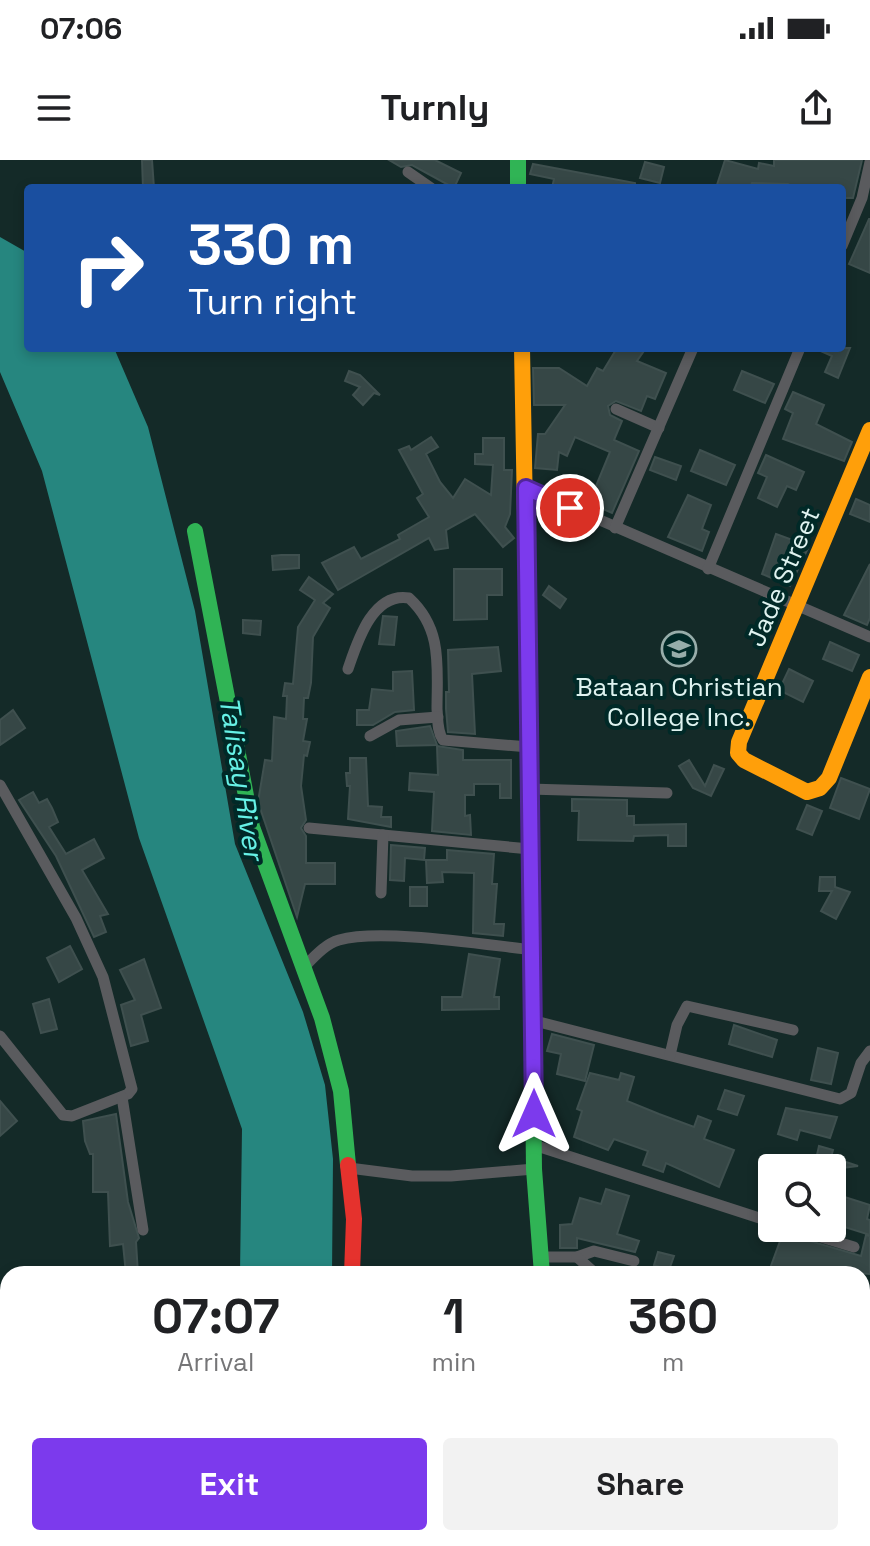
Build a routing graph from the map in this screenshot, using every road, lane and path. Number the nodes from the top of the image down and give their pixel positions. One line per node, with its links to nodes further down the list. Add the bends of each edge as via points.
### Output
1 (518, 160): 5 (street)
2 (870, 162): 6 (street)
3 (408, 172): 4 (street)
4 (425, 184)
5 (518, 184)
6 (846, 236)
7 (522, 352): 13 (street)
8 (691, 352): 11 (street)
9 (798, 352): 16 (street)
10 (616, 409): 11 (street)
11 (659, 428): 14 (street)
12 (870, 430): 17 (street, Jade Street)
13 (526, 488): 14 (street); 23 (street)
14 (615, 528): 16 (street)
15 (195, 531): 32 (street, via 252,827)
16 (708, 569): 17 (street)
17 (798, 607): 18 (street); 20 (street, Jade Street, via 739,742 744,760 807,792 820,788 829,778)
18 (870, 637)
19 (348, 669): 21 (street, via 365,622 393,600 409,598 436,637)
20 (870, 677)
21 (438, 717): 22 (street, via 399,720); 23 (street, via 443,740)
22 (370, 736)
23 (529, 747): 25 (street)
24 (0, 785): 38 (street, via 76,918 103,977 132,1082)
25 (529, 789): 26 (street); 29 (street)
26 (667, 793)
27 (309, 828): 28 (street)
28 (383, 835): 29 (street); 30 (street)
29 (530, 849): 31 (street)
30 (381, 893)
31 (534, 950): 32 (street, via 351,938 330,944); 33 (street)
32 (304, 967): 40 (street, via 334,1060)
33 (535, 1021): 37 (street); 39 (street)
34 (793, 1030): 37 (street, via 687,1006)
35 (0, 1036): 38 (street, via 63,1115)
36 (870, 1051): 37 (street, via 851,1093 840,1099)
37 (670, 1055)
38 (122, 1097): 43 (street)
39 (534, 1145): 41 (street); 42 (street)
40 (349, 1168): 41 (street, via 412,1176); 48 (street)
41 (534, 1169): 49 (street)
42 (758, 1217)
43 (143, 1230)
44 (838, 1242): 45 (street)
45 (854, 1247)
46 (577, 1257): 47 (street, via 594,1251); 49 (street); 50 (street)
47 (634, 1261)
48 (352, 1266)
49 (542, 1266)
50 (587, 1266)
51 (0, 1359): 52 (street)
52 (0, 1373)

